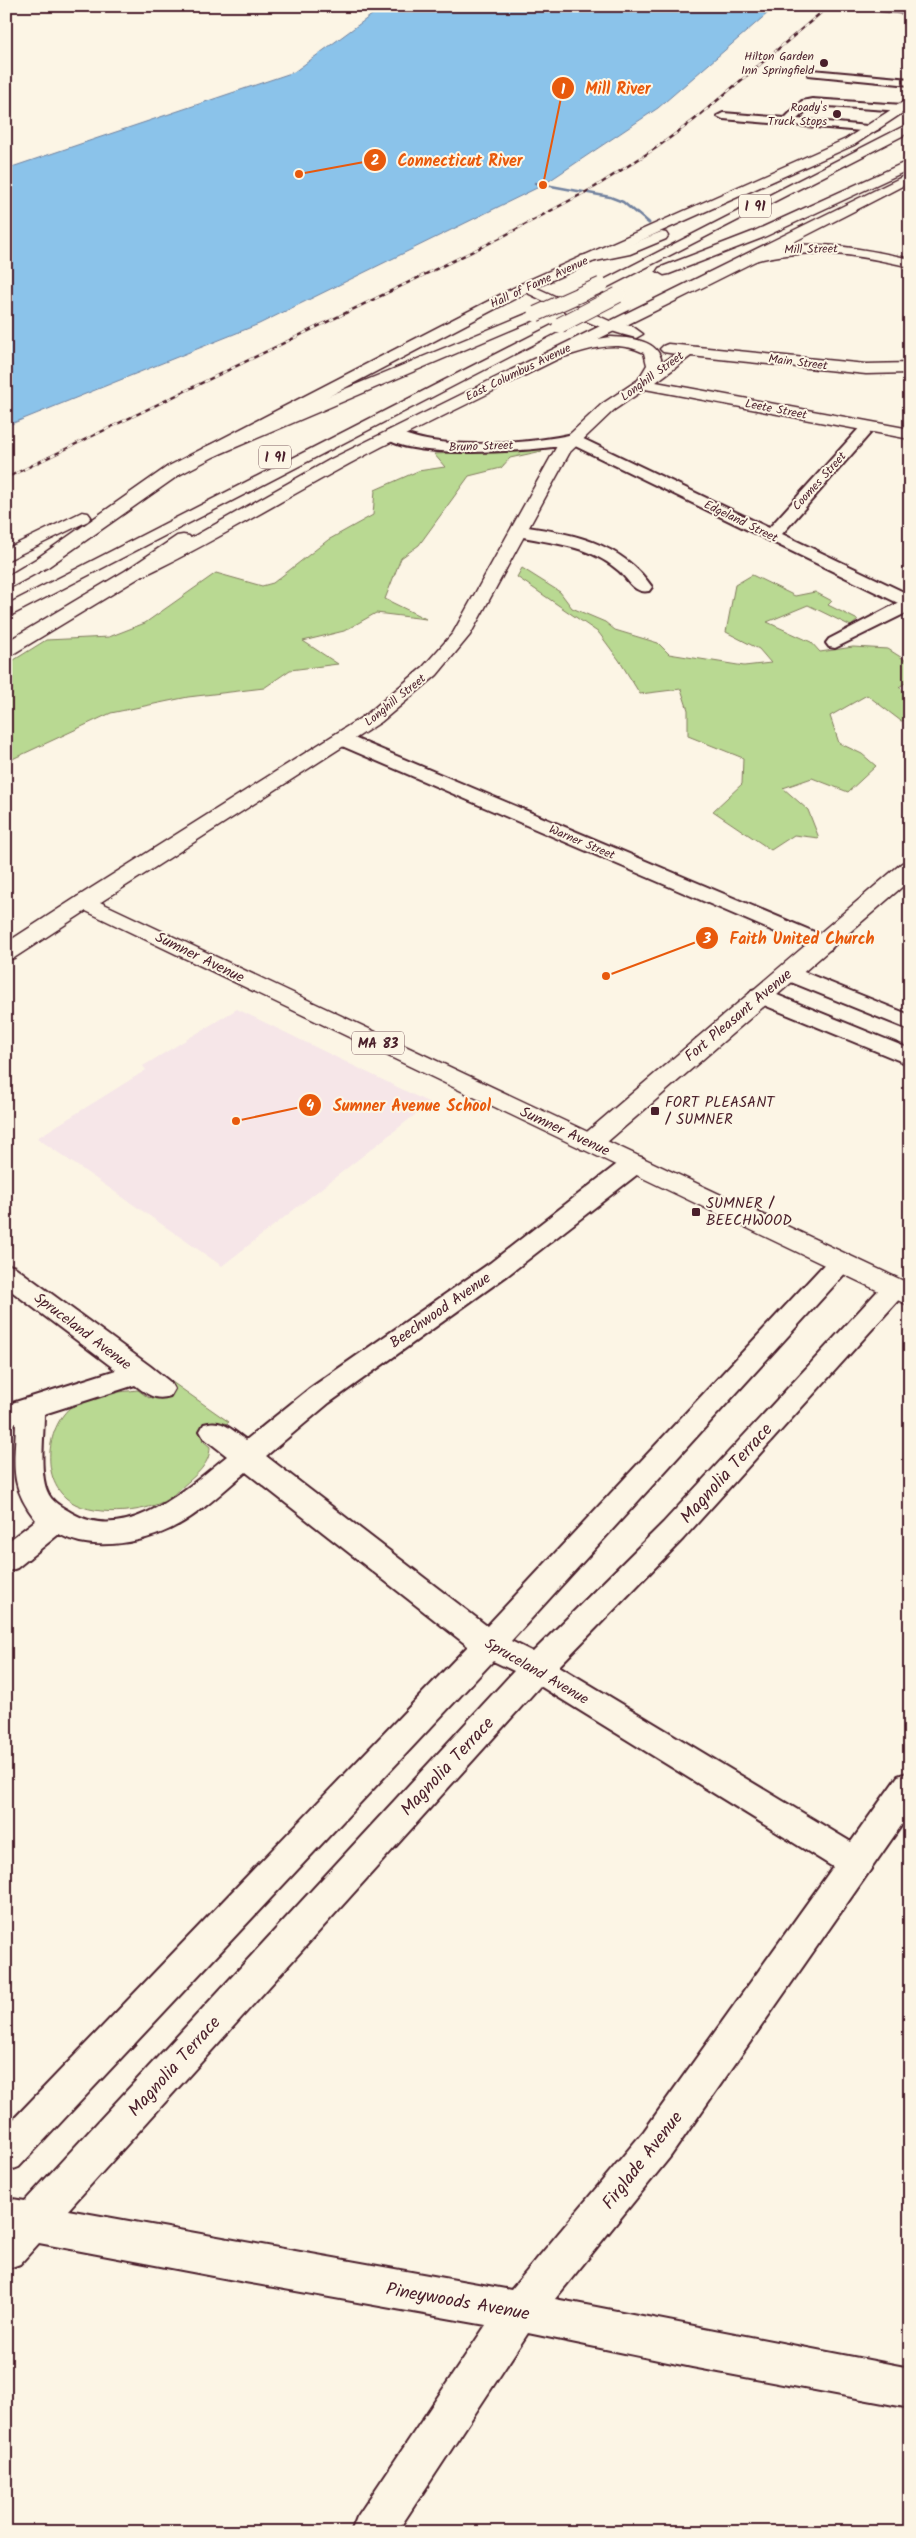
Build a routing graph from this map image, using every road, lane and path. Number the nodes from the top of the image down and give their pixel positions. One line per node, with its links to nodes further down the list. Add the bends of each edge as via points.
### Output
1 (812, 73): 2 (street)
2 (910, 82)
3 (812, 102): 4 (street); 6 (street, via 806,102)
4 (906, 106): 8 (main road, Hall of Fame Avenue)
5 (723, 116): 6 (street)
6 (787, 122): 8 (street)
7 (910, 127): 10 (main road, I 91)
8 (873, 129): 18 (main road, Hall of Fame Avenue, via 818,157)
9 (910, 142): 13 (main road)
10 (854, 155): 18 (main road, via 740,199 633,248); 25 (main road, I 91, bridge)
11 (910, 164): 20 (main road, via 757,235)
12 (910, 177): 15 (main road, East Columbus Avenue)
13 (837, 180)
14 (787, 206): 20 (main road, I 91)
15 (834, 216): 16 (main road, Mill Street, via 828,223 828,233 845,245); 17 (main road, East Columbus Avenue)
16 (869, 253): 17 (main road, Mill Street, via 832,247 800,247); 19 (main road, Mill Street)
17 (754, 257): 24 (main road, East Columbus Avenue)
18 (586, 259): 22 (main road, Hall of Fame Avenue); 24 (main road, via 564,280 564,286 569,290 612,310 633,311)
19 (910, 263)
20 (664, 271): 21 (main road, I 91)
21 (648, 279)
22 (526, 287): 26 (main road, Main Street); 38 (main road, Hall of Fame Avenue)
23 (633, 287): 33 (main road, I 91, bridge)
24 (652, 307): 26 (main road, East Columbus Avenue); 27 (main road, via 641,323 643,330)
25 (539, 316): 38 (main road); 47 (main road, I 91)
26 (611, 327): 27 (main road, Main Street, via 627,329); 28 (main road, Main Street, via 617,334); 30 (main road, East Columbus Avenue)
27 (658, 343): 29 (main road, Main Street)
28 (640, 344): 29 (main road, Main Street); 30 (main road, via 593,343); 32 (main road, via 650,350 655,366)
29 (687, 350): 31 (main road, Main Street, via 866,369); 32 (main road, Longhill Street, via 682,357)
30 (550, 356): 36 (main road, East Columbus Avenue)
31 (910, 368)
32 (642, 384): 34 (main road, Leete Street); 37 (main road, Longhill Street, via 608,407)
33 (405, 407): 43 (main road, via 189,536); 49 (main road, I 91)
34 (868, 427): 35 (main road, Leete Street); 41 (street, Coomes Street)
35 (910, 434)
36 (391, 435): 37 (street, Bruno Street, via 416,445 453,448); 43 (main road, East Columbus Avenue, via 181,551)
37 (573, 439): 40 (main road, Longhill Street, via 559,456); 41 (street, Edgeland Street)
38 (209, 452): 39 (main road, Hall of Fame Avenue)
39 (173, 471): 42 (main road); 44 (main road)
40 (520, 532): 45 (street, via 590,544 620,563); 53 (main road, Longhill Street, via 461,635 441,661 386,710)
41 (771, 536): 48 (street, Edgeland Street)
42 (6, 556)
43 (131, 575): 46 (main road)
44 (6, 585)
45 (643, 586)
46 (101, 593): 50 (main road); 52 (main road)
47 (6, 595)
48 (910, 603): 51 (street, via 884,620)
49 (6, 612)
50 (6, 638)
51 (835, 643)
52 (6, 650)
53 (342, 739): 55 (main road, Longhill Street); 56 (street, Warner Street)
54 (910, 868): 56 (main road, Fort Pleasant Avenue)
55 (86, 902): 57 (main road, Longhill Street); 62 (main road, Sumner Avenue / MA 83)
56 (823, 944): 58 (main road, Fort Pleasant Avenue)
57 (6, 953)
58 (788, 973): 59 (main road, Fort Pleasant Avenue); 60 (street)
59 (760, 995): 61 (street); 62 (main road, Fort Pleasant Avenue)
60 (910, 1023)
61 (910, 1058)
62 (590, 1143): 63 (main road, Sumner Avenue / MA 83)
63 (634, 1164): 64 (main road, Sumner Avenue / MA 83); 69 (street, Beechwood Avenue, via 499,1269 358,1368)
64 (840, 1263): 66 (main road, Sumner Avenue / MA 83); 72 (street)
65 (6, 1273): 67 (street, Spruceland Avenue, via 150,1381)
66 (902, 1293): 73 (street, Magnolia Terrace)
67 (18, 1413): 70 (street, via 29,1480 40,1506)
68 (214, 1431): 69 (street, Spruceland Avenue)
69 (245, 1455): 70 (street, Beechwood Avenue, via 187,1504 146,1526 116,1533 95,1533); 72 (street, Spruceland Avenue)
70 (56, 1520): 71 (street)
71 (6, 1560)
72 (488, 1644): 73 (street, Spruceland Avenue); 76 (street)
73 (537, 1668): 75 (street, Spruceland Avenue); 77 (street, Magnolia Terrace)
74 (910, 1786): 75 (street, Firglade Avenue)
75 (856, 1863): 79 (street, Firglade Avenue, via 657,2144)
76 (6, 2154)
77 (19, 2219): 78 (street, Magnolia Terrace); 79 (street, Pineywoods Avenue)
78 (6, 2250)
79 (519, 2311): 80 (street, Pineywoods Avenue); 81 (street, Firglade Avenue)
80 (910, 2388)
81 (372, 2532)

